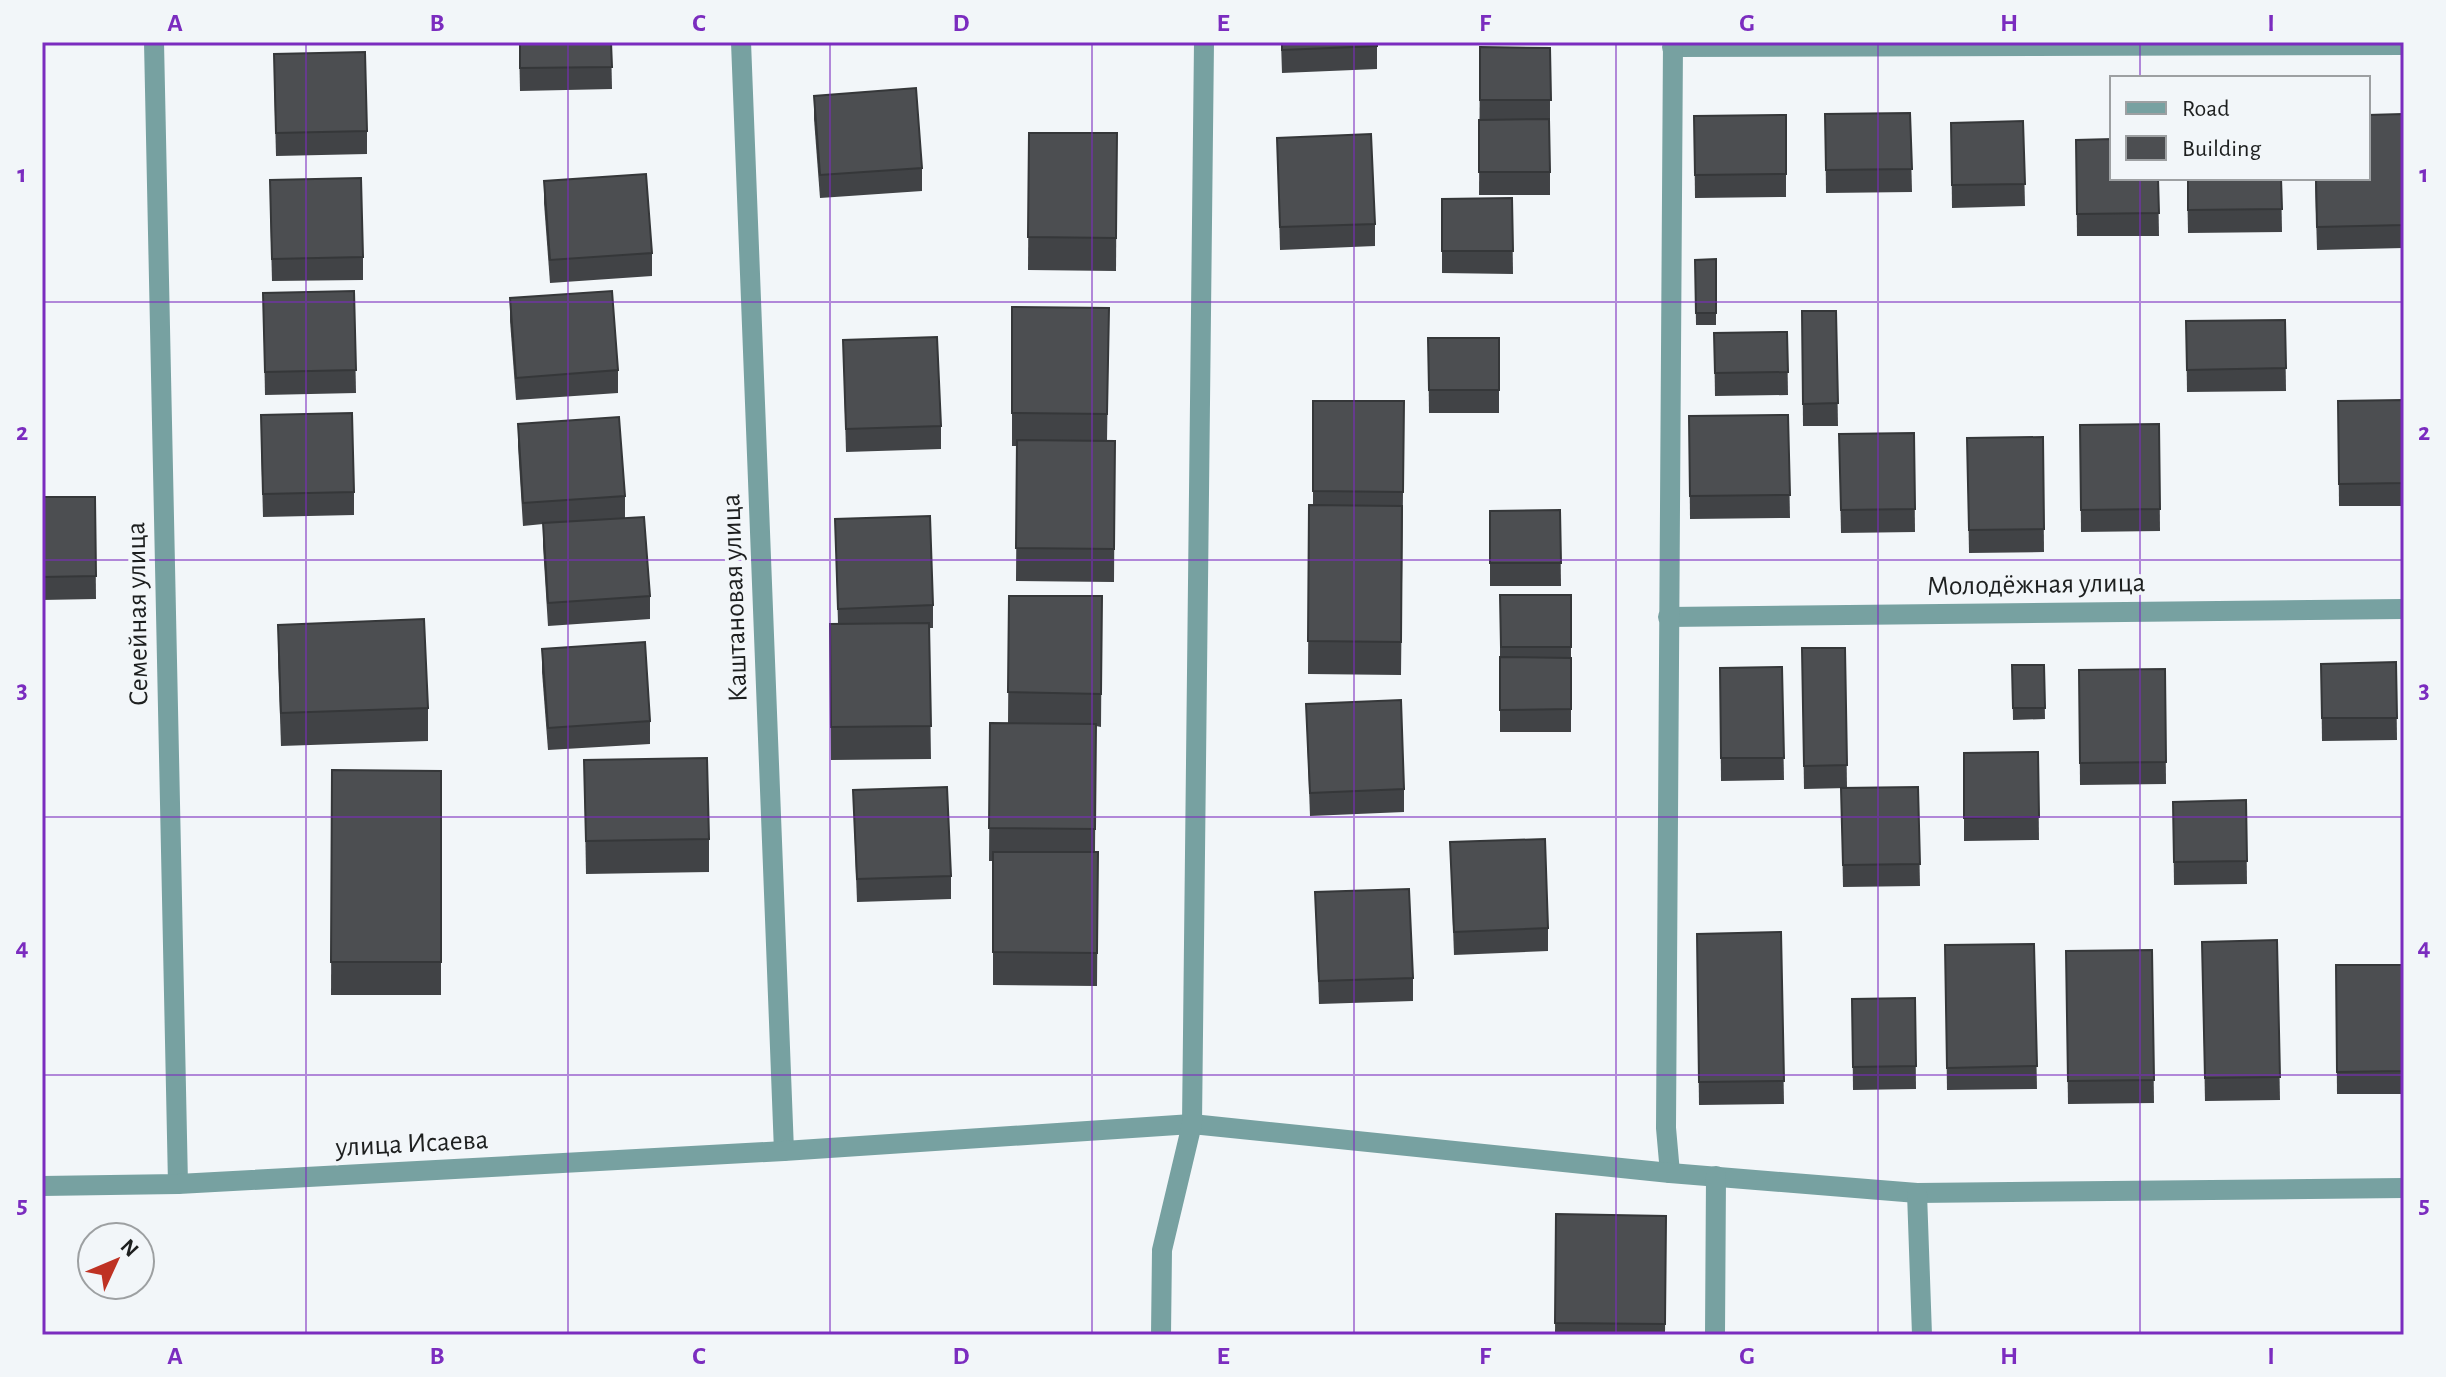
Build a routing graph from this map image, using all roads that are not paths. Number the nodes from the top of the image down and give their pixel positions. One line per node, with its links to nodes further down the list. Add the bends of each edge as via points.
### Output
1 (154, 42): 12 (street, Семейная улица)
2 (741, 42): 9 (street, Каштановая улица)
3 (1204, 42): 8 (street)
4 (1672, 45): 5 (street); 7 (street)
5 (2404, 45)
6 (2404, 609): 7 (street, Молодёжная улица)
7 (1668, 617): 10 (street)
8 (1192, 1124): 9 (street, улица Исаева); 10 (street, улица Исаева); 16 (street, via 1162,1250)
9 (784, 1151): 12 (street, улица Исаева)
10 (1670, 1173): 11 (street, улица Исаева)
11 (1716, 1176): 15 (street, улица Исаева); 17 (street)
12 (178, 1184): 13 (street, улица Исаева)
13 (42, 1186)
14 (2404, 1188): 15 (street, улица Исаева)
15 (1917, 1193): 18 (street)
16 (1161, 1335)
17 (1715, 1335)
18 (1922, 1335)

